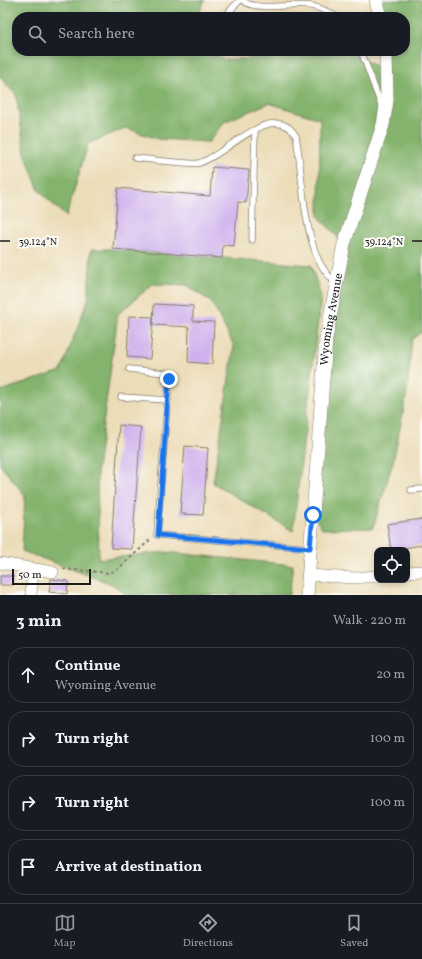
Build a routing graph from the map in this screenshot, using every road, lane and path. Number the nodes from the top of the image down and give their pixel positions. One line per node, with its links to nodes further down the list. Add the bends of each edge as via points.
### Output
1 (242, 0): 3 (lane); 4 (lane, via 258,6 293,4 311,6)
2 (376, 0): 5 (street)
3 (229, 12)
4 (328, 12)
5 (379, 12)
6 (364, 56): 8 (lane)
7 (386, 56): 8 (street, Wyoming Avenue)
8 (385, 116): 12 (street, Wyoming Avenue, via 344,244)
9 (255, 130): 10 (lane, via 199,163); 11 (lane); 12 (lane, via 275,122 290,126 296,136 307,219 318,259)
10 (135, 158)
11 (252, 240)
12 (336, 284): 19 (street, Wyoming Avenue, via 326,339)
13 (129, 369): 15 (lane, via 166,373 169,379)
14 (121, 397): 15 (lane)
15 (168, 400): 18 (lane)
16 (422, 489): 17 (lane)
17 (411, 490)
18 (158, 535): 19 (lane); 23 (path, via 149,540 118,569 109,573 63,569)
19 (310, 548): 25 (street, Wyoming Avenue)
20 (0, 563): 21 (street)
21 (33, 570): 23 (street); 27 (street)
22 (422, 570): 24 (street)
23 (53, 572)
24 (410, 572)
25 (308, 575): 26 (street, via 354,578); 28 (street, Wyoming Avenue)
26 (374, 576)
27 (31, 595)
28 (307, 595)

